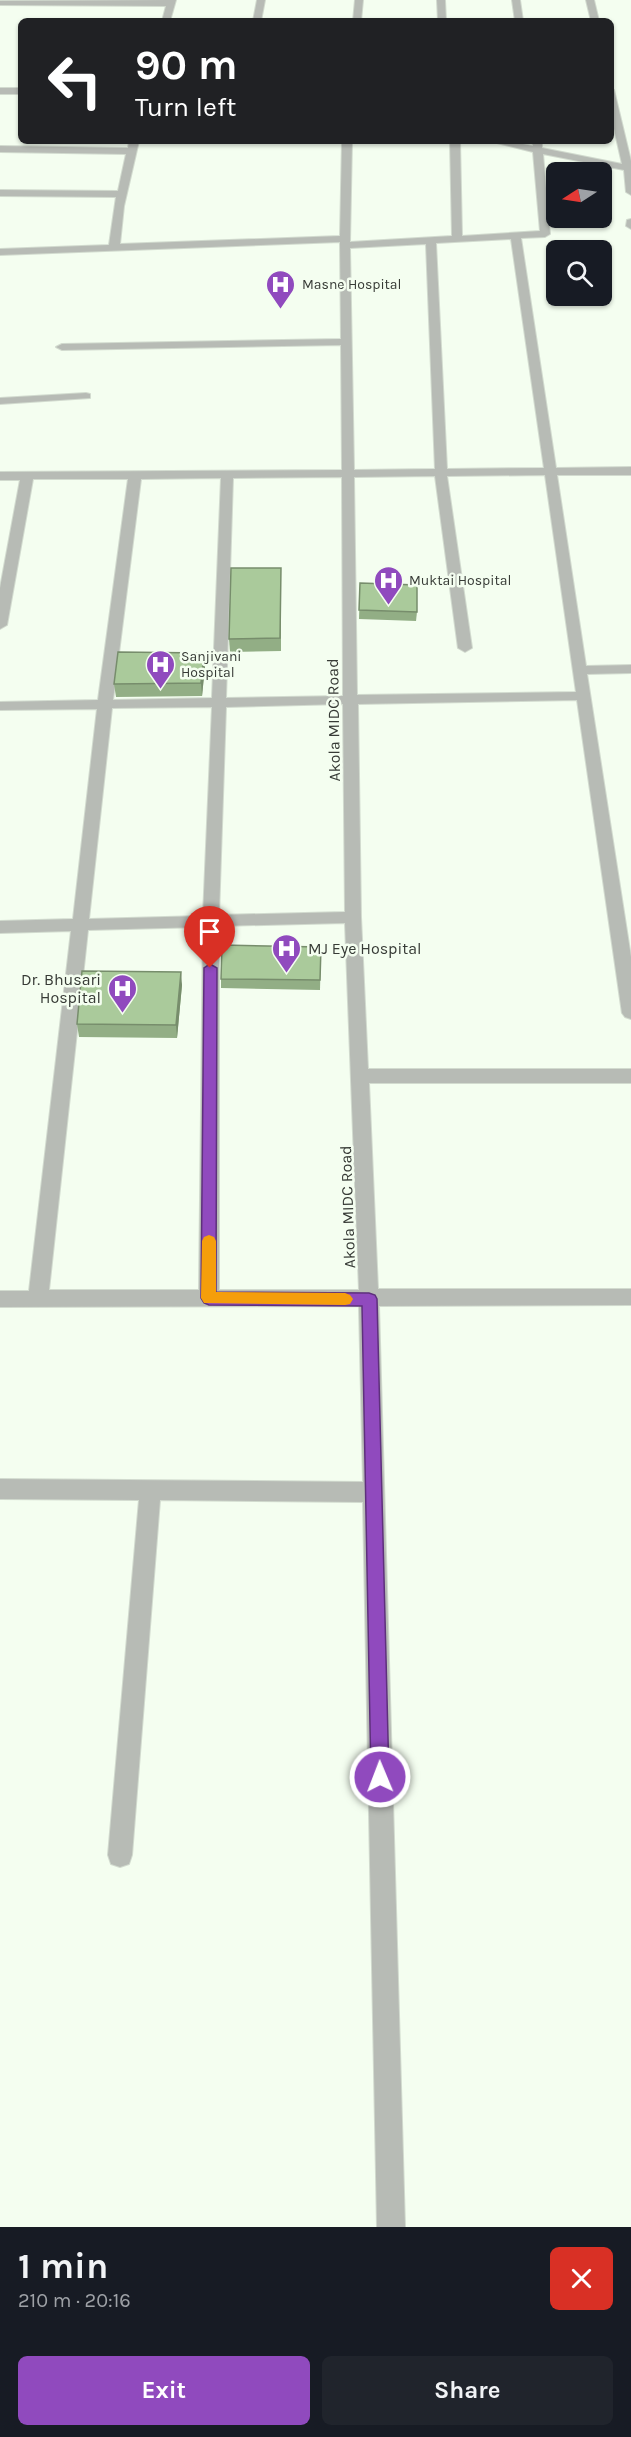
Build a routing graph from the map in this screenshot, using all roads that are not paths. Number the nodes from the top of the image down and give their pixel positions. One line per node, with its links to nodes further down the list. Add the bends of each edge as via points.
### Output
1 (261, 0): 9 (street)
2 (359, 0): 10 (street)
3 (441, 0): 11 (street)
4 (516, 0): 12 (street)
5 (590, 0): 13 (street)
6 (171, 2): 7 (street); 8 (street)
7 (0, 3)
8 (167, 18)
9 (258, 18)
10 (357, 18)
11 (442, 18)
12 (519, 18)
13 (594, 18)
14 (0, 91): 15 (street)
15 (18, 91)
16 (614, 106): 23 (street)
17 (347, 144): 30 (street, Akola MIDC Road)
18 (455, 144): 28 (street)
19 (520, 144): 21 (street)
20 (133, 146): 22 (street); 26 (street)
21 (537, 146): 23 (street); 27 (street, via 545,234)
22 (0, 149)
23 (630, 168): 24 (street)
24 (631, 192)
25 (0, 193): 26 (street)
26 (122, 194): 31 (street)
27 (515, 236): 28 (street); 38 (street)
28 (458, 239): 29 (street)
29 (431, 240): 30 (street); 40 (street)
30 (346, 242): 31 (street); 33 (street, Akola MIDC Road)
31 (114, 249): 32 (street)
32 (0, 252)
33 (347, 342): 34 (street); 39 (street, Akola MIDC Road)
34 (62, 347)
35 (86, 396): 36 (street)
36 (0, 401)
37 (631, 471): 38 (street)
38 (550, 472): 40 (street); 48 (street)
39 (348, 474): 40 (street); 41 (street); 50 (street, Akola MIDC Road)
40 (441, 474): 46 (street)
41 (227, 475): 44 (street); 51 (street)
42 (0, 476): 43 (street)
43 (27, 476): 44 (street); 45 (street)
44 (135, 476): 52 (street)
45 (0, 625)
46 (465, 648)
47 (631, 669): 48 (street)
48 (579, 670): 49 (street)
49 (583, 696): 50 (street); 54 (street)
50 (351, 700): 51 (street); 56 (street, Akola MIDC Road)
51 (217, 702): 52 (street); 57 (street)
52 (105, 704): 53 (street); 58 (street)
53 (0, 706)
54 (612, 896): 55 (street); 60 (street)
55 (631, 896)
56 (353, 917): 57 (street); 61 (street, Akola MIDC Road)
57 (211, 921): 58 (street); 64 (street)
58 (80, 924): 59 (street); 66 (street)
59 (0, 927)
60 (631, 1013)
61 (360, 1076): 62 (street); 67 (street, Akola MIDC Road)
62 (631, 1076)
63 (631, 1297): 67 (street)
64 (209, 1298): 66 (street); 67 (street)
65 (0, 1299): 66 (street)
66 (38, 1299)
67 (369, 1299): 70 (street, Akola MIDC Road)
68 (0, 1490): 69 (street)
69 (150, 1491): 70 (street); 71 (street)
70 (374, 1492): 72 (street, Akola MIDC Road)
71 (120, 1855)
72 (391, 2227)

